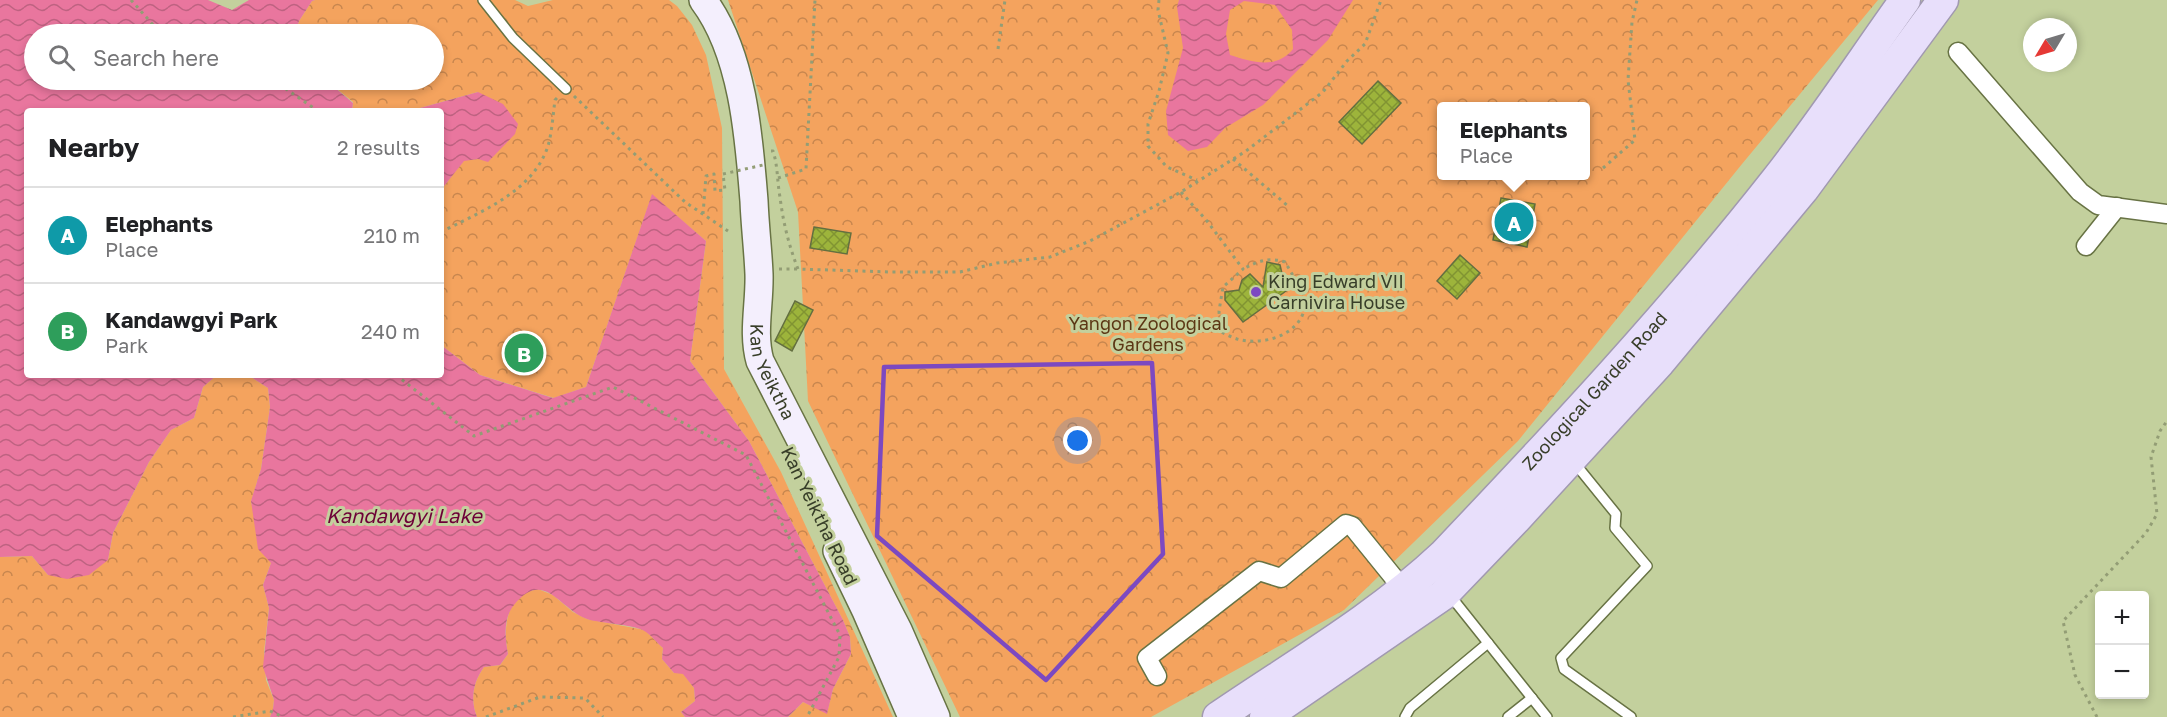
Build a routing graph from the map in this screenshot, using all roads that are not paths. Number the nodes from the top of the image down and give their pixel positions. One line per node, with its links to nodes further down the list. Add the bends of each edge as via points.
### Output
1 (483, 0): 7 (lane, via 513,38)
2 (687, 0): 11 (main road, via 715,45 730,102)
3 (703, 0): 11 (main road, Kan Yeiktha, via 721,26 732,56 749,138)
4 (1905, 0): 13 (main road, Zoological Garden Road, via 1776,180 1662,318 1541,452)
5 (1943, 0): 12 (main road, Zoological Garden Road, via 1803,190 1660,362)
6 (1958, 52): 8 (street, via 2080,192 2098,205)
7 (566, 88)
8 (2117, 207): 9 (street); 10 (street)
9 (2167, 214)
10 (2086, 246)
11 (750, 268): 18 (main road, Kan Yeiktha, via 760,361 898,630)
12 (1572, 459): 13 (main road, Zoological Garden Road); 24 (lane, via 1616,514 1615,528 1647,566 1561,658 1564,669)
13 (1438, 579): 14 (main road, Zoological Garden Road); 15 (lane); 20 (main road, Zoological Garden Road, via 1373,644)
14 (1402, 589): 16 (street, via 1352,526 1346,524 1281,578 1258,571 1147,658); 19 (main road, Zoological Garden Road)
15 (1488, 643): 17 (lane); 21 (lane, via 1410,708)
16 (1157, 676)
17 (1532, 698): 22 (lane); 23 (lane)
18 (918, 712)
19 (1218, 717)
20 (1264, 717)
21 (1405, 717)
22 (1508, 717)
23 (1547, 717)
24 (1631, 717)

